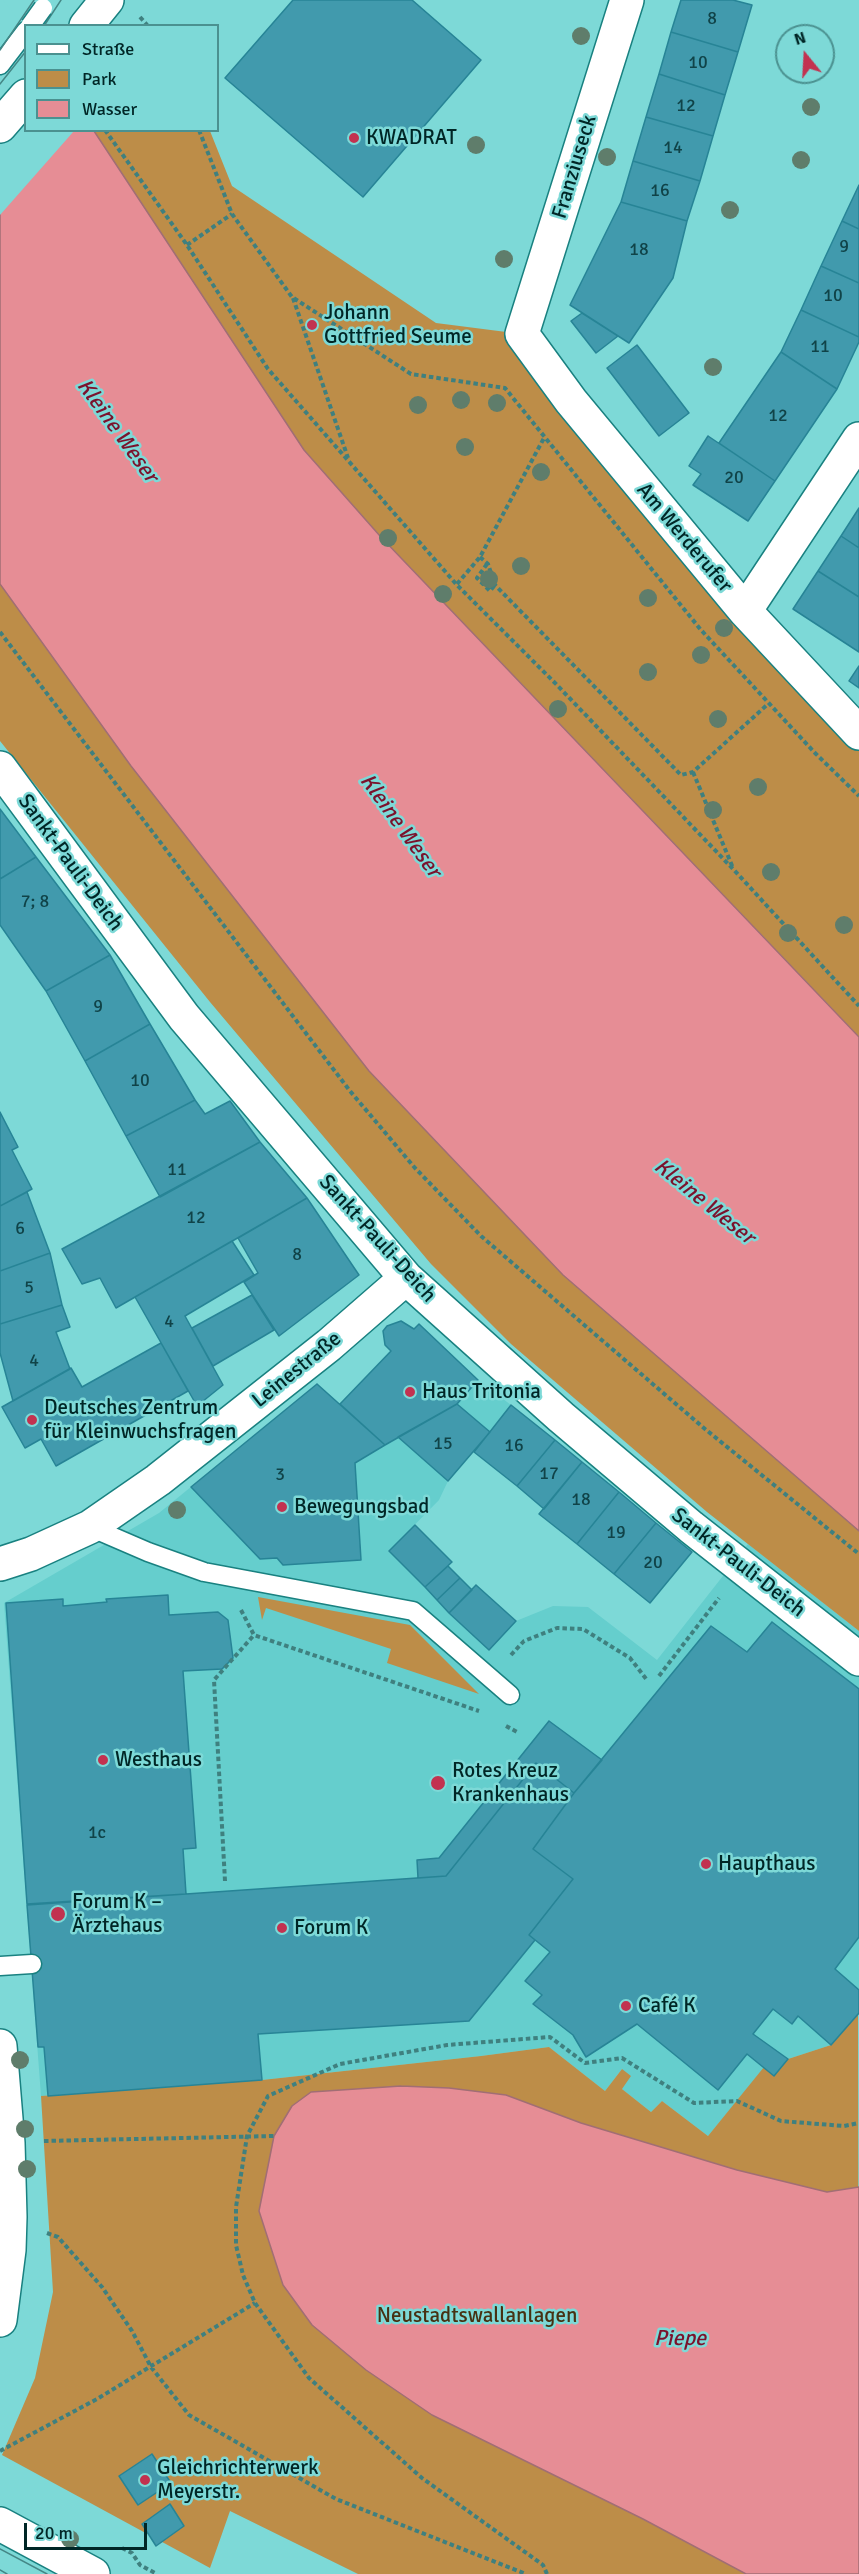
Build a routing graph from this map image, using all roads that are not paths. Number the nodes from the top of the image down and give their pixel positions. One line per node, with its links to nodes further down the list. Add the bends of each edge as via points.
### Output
1 (108, 0): 5 (street)
2 (627, 0): 10 (street, Franziuseck)
3 (45, 4): 4 (lane, bridge)
4 (31, 24)
5 (88, 24)
6 (24, 34): 7 (lane)
7 (0, 65)
8 (24, 98): 9 (street)
9 (0, 126)
10 (522, 334): 12 (street, Am Werderufer, via 571,401)
11 (859, 439): 12 (street)
12 (745, 611): 13 (street, Am Werderufer)
13 (859, 733)
14 (0, 768): 15 (street, Sankt-Pauli-Deich, via 184,1017)
15 (406, 1278): 16 (street, Leinestraße, via 224,1430); 18 (street, Sankt-Pauli-Deich, via 691,1527)
16 (90, 1527): 17 (street, Leinestraße); 19 (lane, via 204,1572 413,1611)
17 (0, 1564)
18 (859, 1659)
19 (510, 1695)
20 (32, 1964): 21 (lane)
21 (0, 1966)
22 (0, 2046): 23 (street, via 10,2217)
23 (0, 2320)
24 (0, 2524): 25 (street)
25 (93, 2574)

